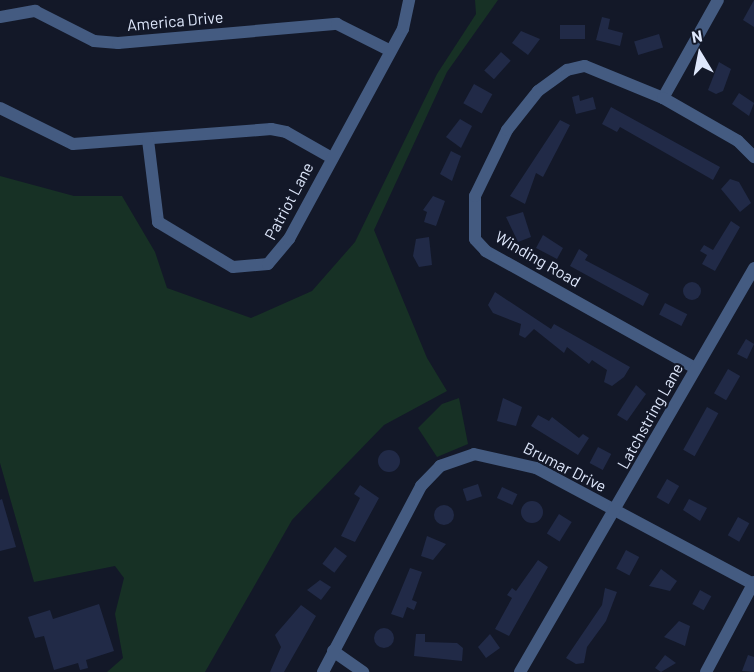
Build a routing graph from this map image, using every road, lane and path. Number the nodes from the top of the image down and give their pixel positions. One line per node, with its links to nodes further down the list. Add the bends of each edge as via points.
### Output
1 (409, 0): 4 (street, Patriot Lane, via 410,11)
2 (718, 0): 5 (street)
3 (0, 17): 4 (street, America Drive, via 34,11 94,41 118,43 337,24)
4 (391, 51): 9 (street, Patriot Lane)
5 (663, 98): 8 (street, Winding Road, via 738,141); 11 (street, Winding Road, via 596,68 576,68 556,77 507,130 483,170 473,227 486,251)
6 (0, 108): 7 (street, via 73,144)
7 (148, 140): 9 (street, via 270,129 286,132); 9 (street, Patriot Lane, via 158,222 233,267 268,264 279,254)
8 (754, 157)
9 (332, 158)
10 (754, 268): 11 (street, Latchstring Lane)
11 (695, 368): 12 (street, Latchstring Lane)
12 (616, 512): 13 (street, Brumar Drive); 14 (street, Brumar Drive, via 536,468 497,455 474,454 440,466 421,486); 17 (street, Latchstring Lane)
13 (753, 583): 18 (street)
14 (333, 651): 15 (street, Brumar Drive); 16 (street)
15 (322, 672)
16 (363, 672)
17 (519, 672)
18 (706, 672)

